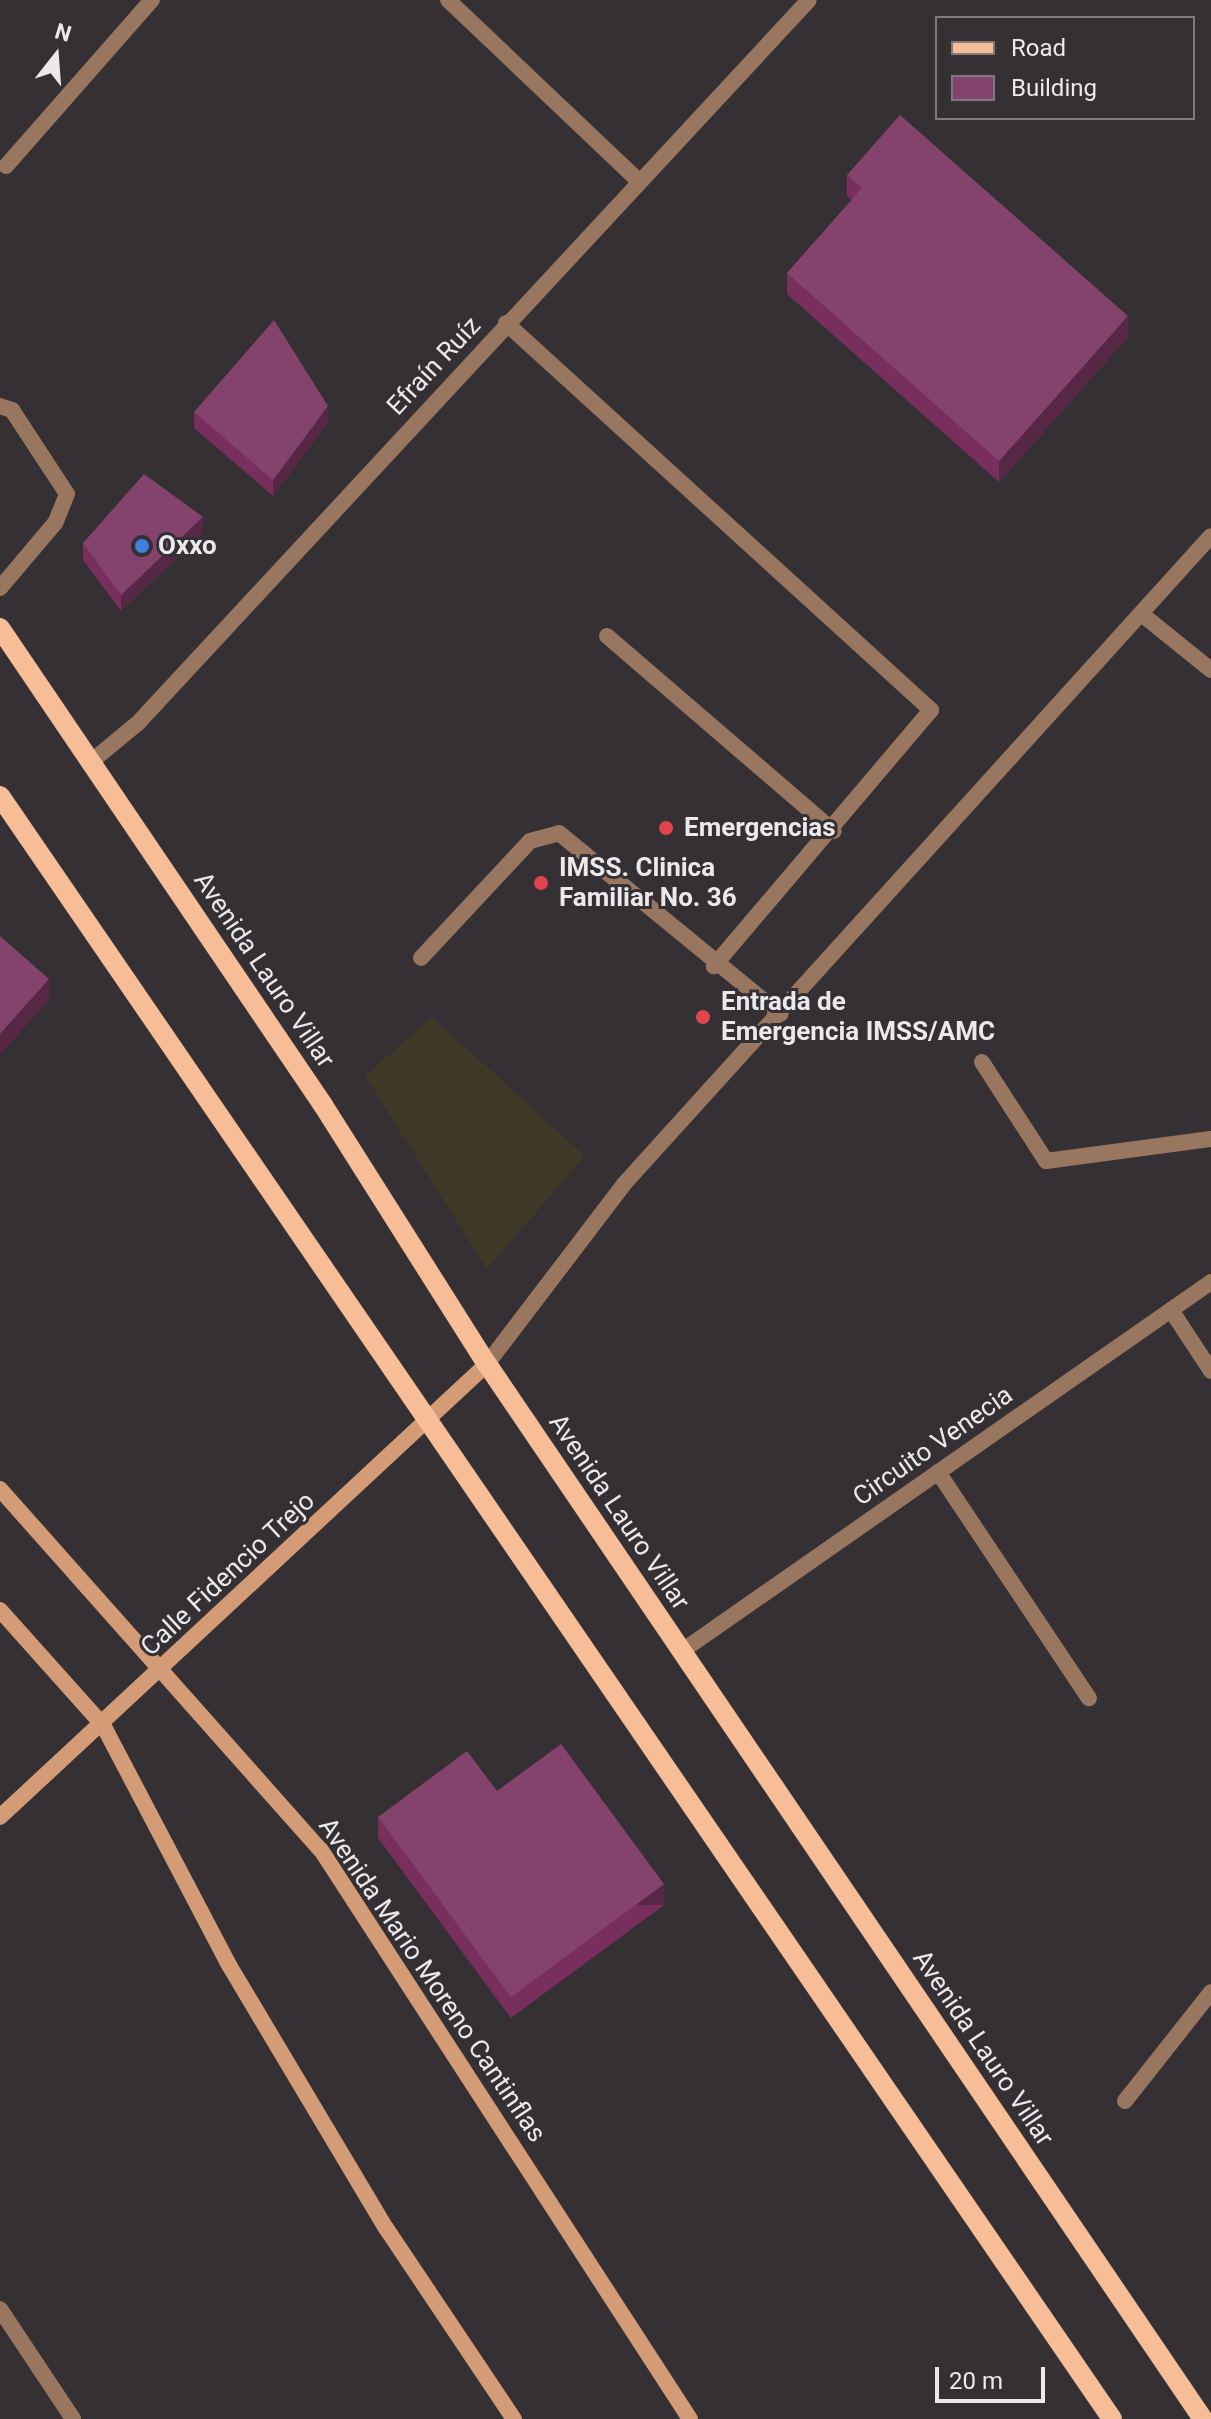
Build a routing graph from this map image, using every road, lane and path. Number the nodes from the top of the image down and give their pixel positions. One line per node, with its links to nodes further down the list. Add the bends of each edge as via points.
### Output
1 (152, 0): 4 (street)
2 (448, 0): 5 (street)
3 (809, 0): 5 (street, Efraín Ruíz)
4 (6, 166)
5 (638, 180): 6 (street, Efraín Ruíz)
6 (506, 323): 14 (street, Efraín Ruíz, via 138,723); 16 (street, via 931,710)
7 (0, 406): 9 (street, via 12,410 67,494 55,523)
8 (1211, 536): 10 (street)
9 (0, 588)
10 (1144, 616): 13 (street); 19 (street)
11 (0, 628): 14 (main road, Avenida Lauro Villar)
12 (607, 636): 16 (street)
13 (1211, 670)
14 (92, 761): 24 (main road, Avenida Lauro Villar)
15 (4, 809): 26 (main road)
16 (834, 831): 18 (street)
17 (421, 958): 18 (street, via 530,841 559,833)
18 (714, 966): 19 (street)
19 (780, 1014): 24 (street, via 624,1184)
20 (982, 1062): 21 (street, via 1046,1161)
21 (1211, 1139)
22 (1211, 1282): 23 (street, Circuito Venecia)
23 (1171, 1310): 25 (street); 27 (street, Circuito Venecia)
24 (487, 1364): 26 (main road, Calle Fidencio Trejo); 30 (main road, Avenida Lauro Villar)
25 (1211, 1371)
26 (430, 1417): 31 (main road, Calle Fidencio Trejo); 41 (main road)
27 (938, 1472): 30 (street, Circuito Venecia); 32 (street)
28 (0, 1489): 31 (main road, Avenida Mario Moreno Cantinflas)
29 (0, 1610): 33 (main road)
30 (682, 1651): 42 (main road, Avenida Lauro Villar)
31 (161, 1670): 33 (main road, Calle Fidencio Trejo); 40 (main road, Avenida Mario Moreno Cantinflas, via 321,1850)
32 (1089, 1698)
33 (103, 1725): 34 (main road, Calle Fidencio Trejo); 39 (main road, via 229,1965 386,2228)
34 (0, 1817)
35 (1211, 1992): 36 (street)
36 (1125, 2101)
37 (0, 2309): 38 (street)
38 (73, 2419)
39 (514, 2419)
40 (690, 2419)
41 (1112, 2419)
42 (1203, 2419)

